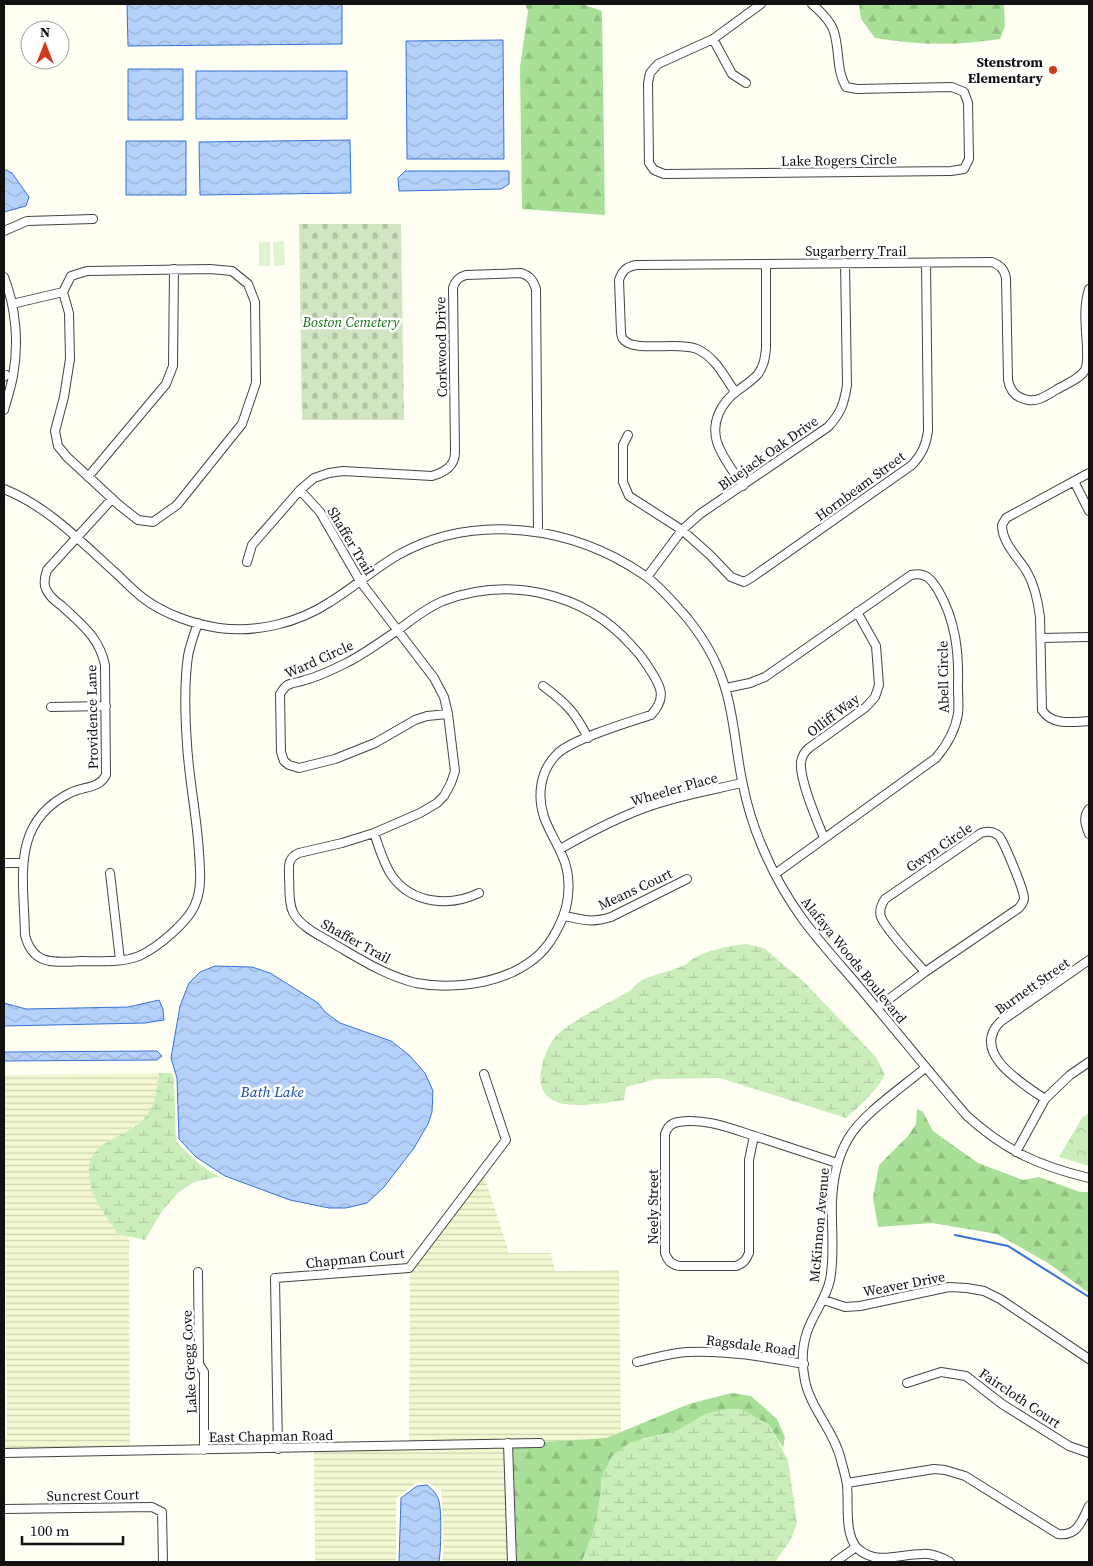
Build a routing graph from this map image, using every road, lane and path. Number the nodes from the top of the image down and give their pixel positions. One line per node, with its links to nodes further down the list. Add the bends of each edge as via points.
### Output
1 (760, 4): 3 (street, Lake Rogers Circle)
2 (812, 4): 3 (street, Lake Rogers Circle, via 834,32 840,78 846,87 952,87 964,92 968,103 969,159 964,169 664,174 654,170 649,163 650,73 658,64)
3 (713, 39): 4 (street, via 732,74)
4 (746, 83)
5 (93, 219): 6 (street, via 27,221)
6 (4, 231)
7 (845, 263): 8 (street, Sugarberry Trail); 9 (street, Sugarberry Trail); 22 (street, Bluejack Oak Drive, via 845,401 828,427)
8 (926, 263): 12 (street, Sugarberry Trail, via 992,262 1004,270 1009,388 1024,400 1041,398 1084,370); 27 (street, Hornbeam Street, via 928,431 920,456 744,582 731,577)
9 (766, 264): 16 (street, via 765,362 759,373); 16 (street, Sugarberry Trail, via 636,265 622,272 619,280 622,339 637,347 680,345 698,350 713,361)
10 (174, 269): 13 (street, via 87,271 71,276); 20 (street, via 174,366 166,384); 25 (street, via 232,271 248,284 255,302 256,383 242,424 176,505 162,517 153,522 138,520)
11 (4, 277): 14 (street)
12 (1089, 289)
13 (63, 292): 14 (street); 20 (street, via 69,313 70,359 55,430 58,446)
14 (12, 304): 15 (street, via 16,339)
15 (7, 375): 17 (street)
16 (735, 392): 22 (street, via 720,409 717,440)
17 (4, 410)
18 (628, 435): 27 (street, via 623,445 624,490 634,501)
19 (1089, 473): 21 (street)
20 (88, 477): 25 (street)
21 (1074, 481): 26 (street); 37 (street, via 1006,518 1002,525 1003,537 1034,588)
22 (743, 486): 27 (street, Bluejack Oak Drive)
23 (4, 489): 29 (street, Alafaya Woods Boulevard, via 44,510)
24 (300, 490): 28 (street, Corkwood Drive, via 314,478 329,472 432,476 450,467 456,452 455,282 466,275 521,273 534,281 536,289); 30 (street, Corkwood Drive, via 252,545); 32 (street, Shaffer Trail, via 320,512)
25 (112, 499): 29 (street)
26 (1089, 511)
27 (682, 530): 31 (street, Bluejack Oak Drive)
28 (538, 532): 31 (street, Alafaya Woods Boulevard, via 590,545); 32 (street, Alafaya Woods Boulevard, via 486,529 439,539 397,556)
29 (75, 537): 34 (street, Alafaya Woods Boulevard, via 144,599 177,617); 40 (street, Providence Lane, via 46,570 44,579 53,598 86,628 102,651)
30 (247, 562)
31 (647, 577): 39 (street, Alafaya Woods Boulevard, via 687,618 711,654)
32 (360, 581): 34 (street, Alafaya Woods Boulevard, via 327,604 273,626 238,630); 35 (street, Shaffer Trail)
33 (857, 612): 39 (street, Abell Circle, via 765,677); 49 (street, Olliff Way, via 876,646 879,685 875,697 804,752 801,760 809,799); 49 (street, Abell Circle, via 911,574 925,574 932,580 946,604 954,627 958,656 958,714 947,745 936,758)
34 (198, 623): 58 (street, Providence Lane, via 188,654 186,724 198,829 200,890 196,904 172,933 138,956)
35 (398, 630): 42 (street, Shaffer Trail, via 434,678); 42 (street, Ward Circle, via 353,659 283,689 280,694 280,742 284,761 298,768 335,759 375,743 415,720); 44 (street, Shaffer Trail, via 420,612 442,601 488,590 518,589 544,593 595,614 620,633 644,660 661,688 662,698 651,715)
36 (1089, 637): 37 (street)
37 (1041, 638): 43 (street, via 1042,710 1054,720)
38 (543, 686): 44 (street, via 567,704)
39 (726, 688): 45 (street, Alafaya Woods Boulevard)
40 (106, 706): 41 (street); 52 (street, Providence Lane, via 104,780 97,786 58,799 44,810 28,837)
41 (51, 707)
42 (448, 714): 47 (street, Shaffer Trail, via 455,771 444,796 420,813)
43 (1089, 721)
44 (588, 738): 50 (street, Shaffer Trail, via 558,753 542,776 544,817)
45 (742, 783): 50 (street, Wheeler Place, via 653,805 606,823); 54 (street, Alafaya Woods Boulevard, via 760,842)
46 (1089, 808): 48 (street, via 1085,820)
47 (374, 833): 56 (street, via 392,876 414,895 452,902); 57 (street, Shaffer Trail, via 299,853 289,862 293,912 308,928 368,964 416,983 472,984 490,980 533,961 550,944)
48 (1089, 834)
49 (824, 838): 54 (street, Abell Circle)
50 (560, 849): 57 (street, Shaffer Trail, via 568,876)
51 (4, 863): 52 (street)
52 (24, 863): 58 (street, Providence Lane, via 25,935 34,955 51,962)
53 (110, 872): 58 (street)
54 (775, 874): 61 (street, Alafaya Woods Boulevard, via 804,921)
55 (687, 879): 57 (street, Means Court, via 611,917 589,922)
56 (478, 893)
57 (564, 916)
58 (120, 960)
59 (1089, 960): 65 (street, Burnett Street, via 1000,1022 991,1036 992,1052 997,1060)
60 (925, 972): 60 (street, Gwyn Circle, via 1024,902 1024,891 1002,840 993,832 981,833 885,899 881,905 883,922); 61 (street, Gwyn Circle)
61 (877, 1008): 63 (street, Alafaya Woods Boulevard)
62 (1089, 1062): 65 (street)
63 (925, 1068): 67 (street, Alafaya Woods Boulevard, via 967,1116); 68 (street, McKinnon Avenue, via 858,1126 848,1138)
64 (484, 1074): 78 (street, Chapman Court, via 506,1140 409,1268 275,1278)
65 (1045, 1099): 67 (street)
66 (754, 1136): 66 (street, Neely Street, via 704,1122 678,1122 667,1129 665,1253 673,1264 736,1266 747,1259 748,1160); 68 (street, Neely Street)
67 (1016, 1152): 69 (street, Alafaya Woods Boulevard, via 1045,1166)
68 (837, 1163): 71 (street, McKinnon Avenue, via 833,1182 832,1259)
69 (1089, 1178)
70 (198, 1272): 79 (street, Lake Gregg Cove, via 199,1364 204,1372)
71 (824, 1300): 72 (street, Weaver Drive, via 853,1306 950,1287 967,1288 984,1292 1008,1305); 74 (street, McKinnon Avenue, via 807,1331)
72 (1089, 1359)
73 (637, 1362): 74 (street, Ragsdale Road, via 664,1355 709,1352)
74 (804, 1364): 82 (street, McKinnon Avenue, via 805,1381 832,1434)
75 (907, 1382): 81 (street, Faircloth Court, via 941,1372 966,1376 1002,1404 1069,1446)
76 (508, 1443): 77 (street, East Chapman Road); 78 (street, East Chapman Road); 87 (street)
77 (540, 1443)
78 (278, 1449): 79 (street, East Chapman Road)
79 (207, 1450): 80 (street, East Chapman Road)
80 (4, 1453)
81 (1089, 1453)
82 (847, 1483): 83 (street, via 934,1469 950,1471 965,1476 1058,1534 1065,1535 1080,1525); 85 (street, McKinnon Avenue, via 849,1526)
83 (1089, 1506)
84 (4, 1509): 86 (street, Suncrest Court, via 152,1507 162,1512)
85 (856, 1547): 88 (street); 89 (street, via 872,1558 933,1554)
86 (163, 1562)
87 (512, 1562)
88 (835, 1562)
89 (950, 1562)

